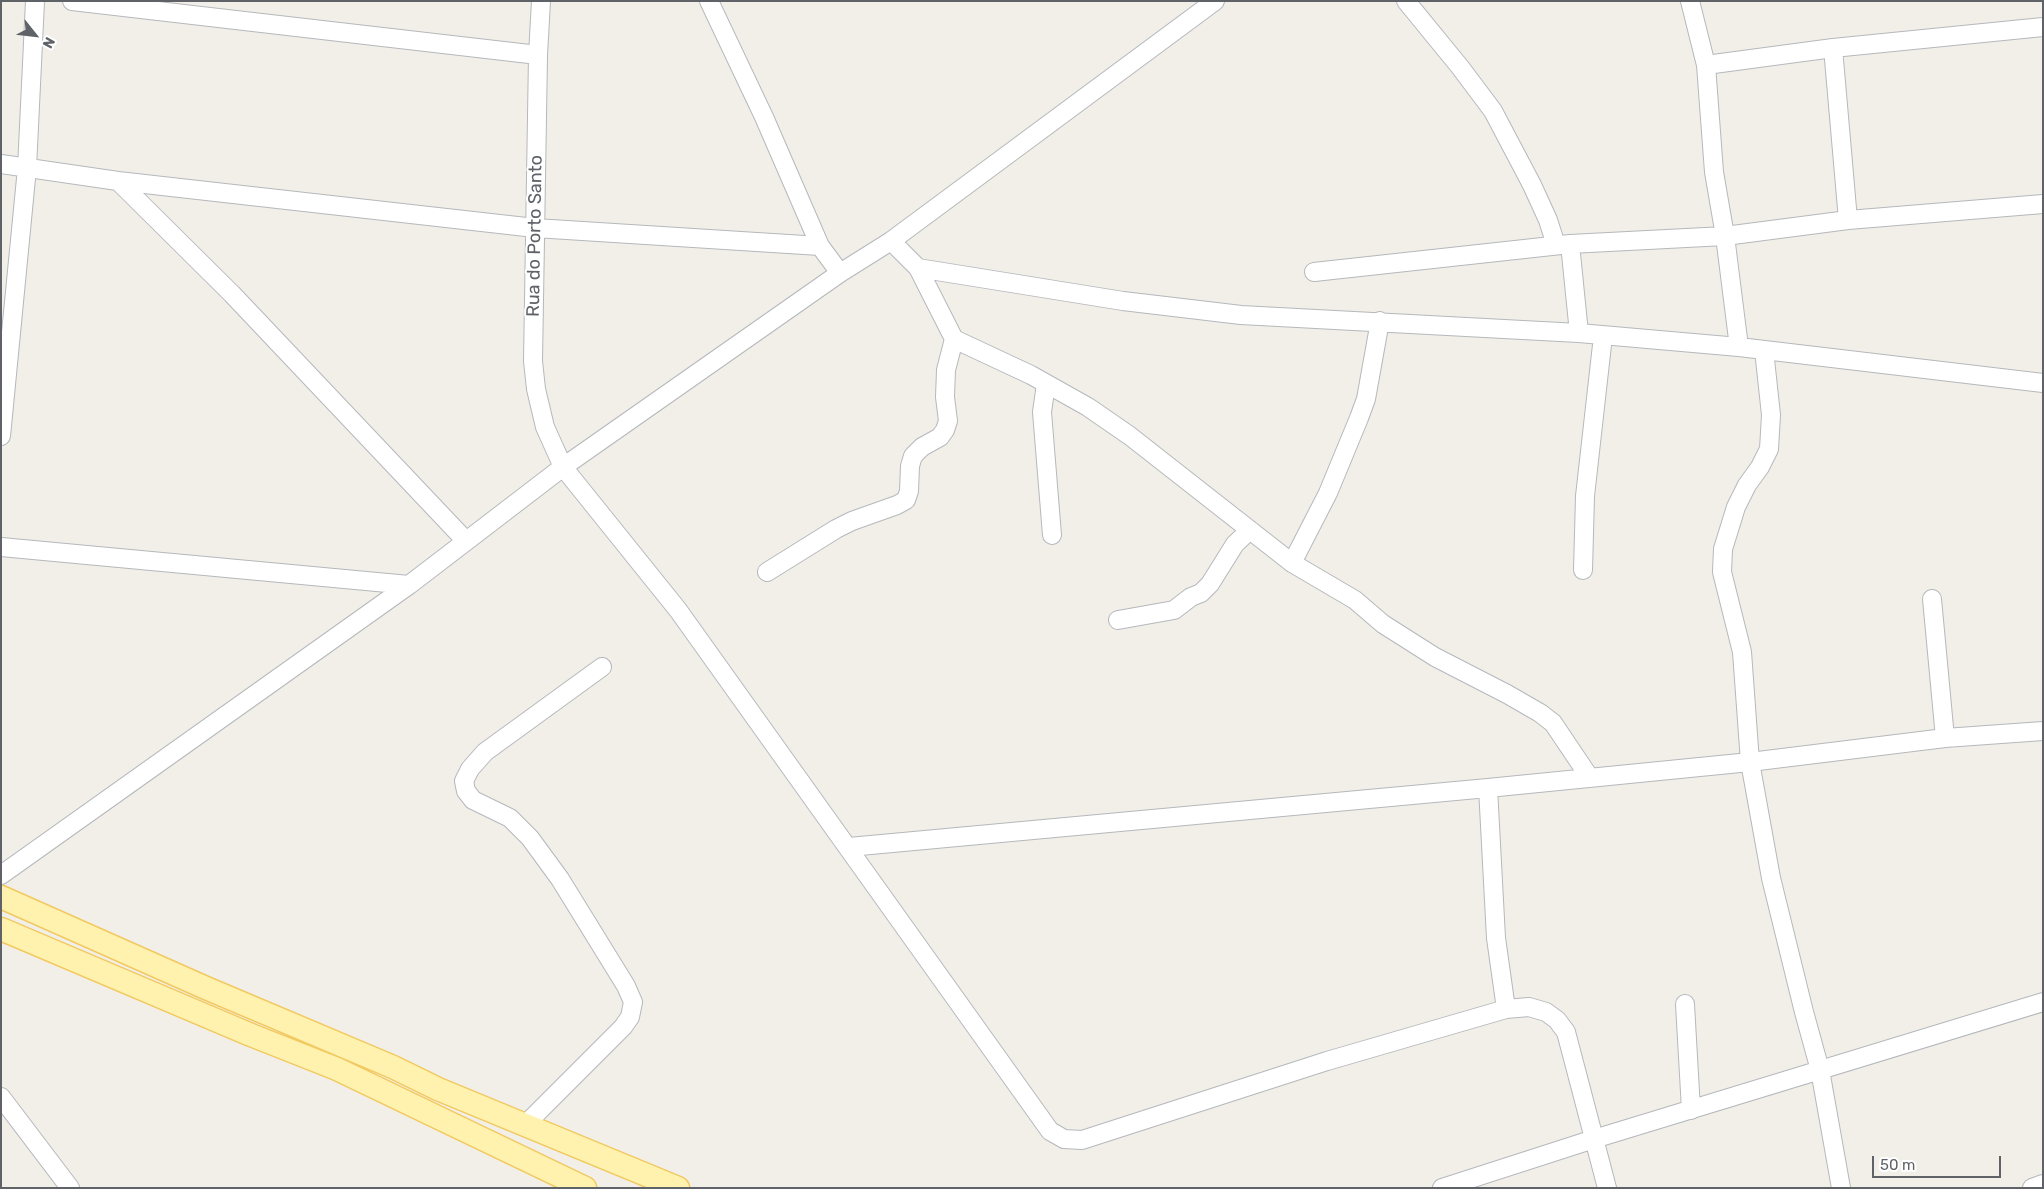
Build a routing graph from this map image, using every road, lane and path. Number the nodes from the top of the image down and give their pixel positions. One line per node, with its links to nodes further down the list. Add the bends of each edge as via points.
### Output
1 (35, 1): 13 (street)
2 (72, 1): 10 (street)
3 (541, 1): 10 (street, Rua do Porto Santo)
4 (709, 1): 21 (street)
5 (1215, 1): 19 (street)
6 (1406, 1): 20 (street, via 1493,112)
7 (1690, 1): 11 (street)
8 (2043, 27): 9 (street)
9 (1833, 48): 11 (street); 16 (street)
10 (538, 55): 17 (street, Rua do Porto Santo)
11 (1706, 65): 18 (street, via 1714,172)
12 (1, 164): 13 (street)
13 (27, 168): 14 (street); 33 (street)
14 (118, 181): 17 (street); 37 (street, via 232,294)
15 (2043, 204): 16 (street)
16 (1848, 220): 18 (street)
17 (535, 228): 21 (street); 34 (street, Rua do Porto Santo, via 533,361 536,389 545,427)
18 (1725, 236): 20 (street); 29 (street)
19 (891, 240): 22 (street); 24 (street)
20 (1563, 245): 23 (street); 26 (street)
21 (820, 246): 24 (street)
22 (918, 268): 25 (street, via 1142,304 1241,315); 28 (street)
23 (1314, 272)
24 (840, 273): 34 (street)
25 (1380, 321): 26 (street); 39 (street, via 1366,399 1324,500)
26 (1579, 333): 27 (street)
27 (1603, 336): 29 (street); 40 (street, via 1585,496)
28 (954, 339): 32 (street); 41 (street, via 946,370 948,421 940,437 913,456 906,500 836,529)
29 (1739, 347): 30 (street)
30 (1764, 350): 31 (street); 48 (street, via 1771,414 1769,449 1736,507 1722,548 1722,572 1742,652)
31 (2043, 383)
32 (1046, 384): 35 (street, via 1130,436); 36 (street, via 1042,412)
33 (1, 436)
34 (562, 467): 37 (street); 51 (street, Rua do Porto Santo, via 678,610)
35 (1250, 530): 39 (street); 44 (street, via 1235,544 1201,593 1174,610)
36 (1052, 535)
37 (466, 541): 42 (street)
38 (1, 547): 42 (street)
39 (1292, 564): 49 (street, via 1354,600 1421,649 1540,713 1553,723)
40 (1583, 570)
41 (767, 572)
42 (408, 585): 52 (street)
43 (1932, 599): 47 (street)
44 (1118, 620)
45 (602, 667): 61 (street, via 485,752 464,781 473,800 510,818 530,838 560,879 633,1002 630,1017 623,1027)
46 (2043, 731): 47 (street)
47 (1945, 738): 48 (street)
48 (1750, 762): 49 (street); 58 (street, via 1784,936)
49 (1590, 778): 50 (street)
50 (1488, 788): 51 (street); 57 (street, via 1496,938)
51 (849, 847): 57 (street, Rua do Porto Santo, via 1028,1102 1050,1131 1064,1139 1082,1140 1104,1134 1327,1061)
52 (2, 872)
53 (1, 897): 61 (main road)
54 (1, 928): 64 (main road, via 337,1069)
55 (2043, 1002): 58 (street)
56 (1685, 1004): 60 (street)
57 (1506, 1009): 62 (street, Rua do Porto Santo, via 1529,1007 1558,1020 1566,1032)
58 (1820, 1070): 60 (street); 69 (street)
59 (1, 1097): 65 (street)
60 (1691, 1110): 62 (street)
61 (524, 1126): 66 (main road)
62 (1594, 1139): 67 (street); 68 (street, Rua do Porto Santo)
63 (2043, 1184): 70 (street)
64 (581, 1187)
65 (70, 1188)
66 (678, 1188)
67 (1442, 1188)
68 (1607, 1188)
69 (1842, 1188)
70 (2032, 1188)

